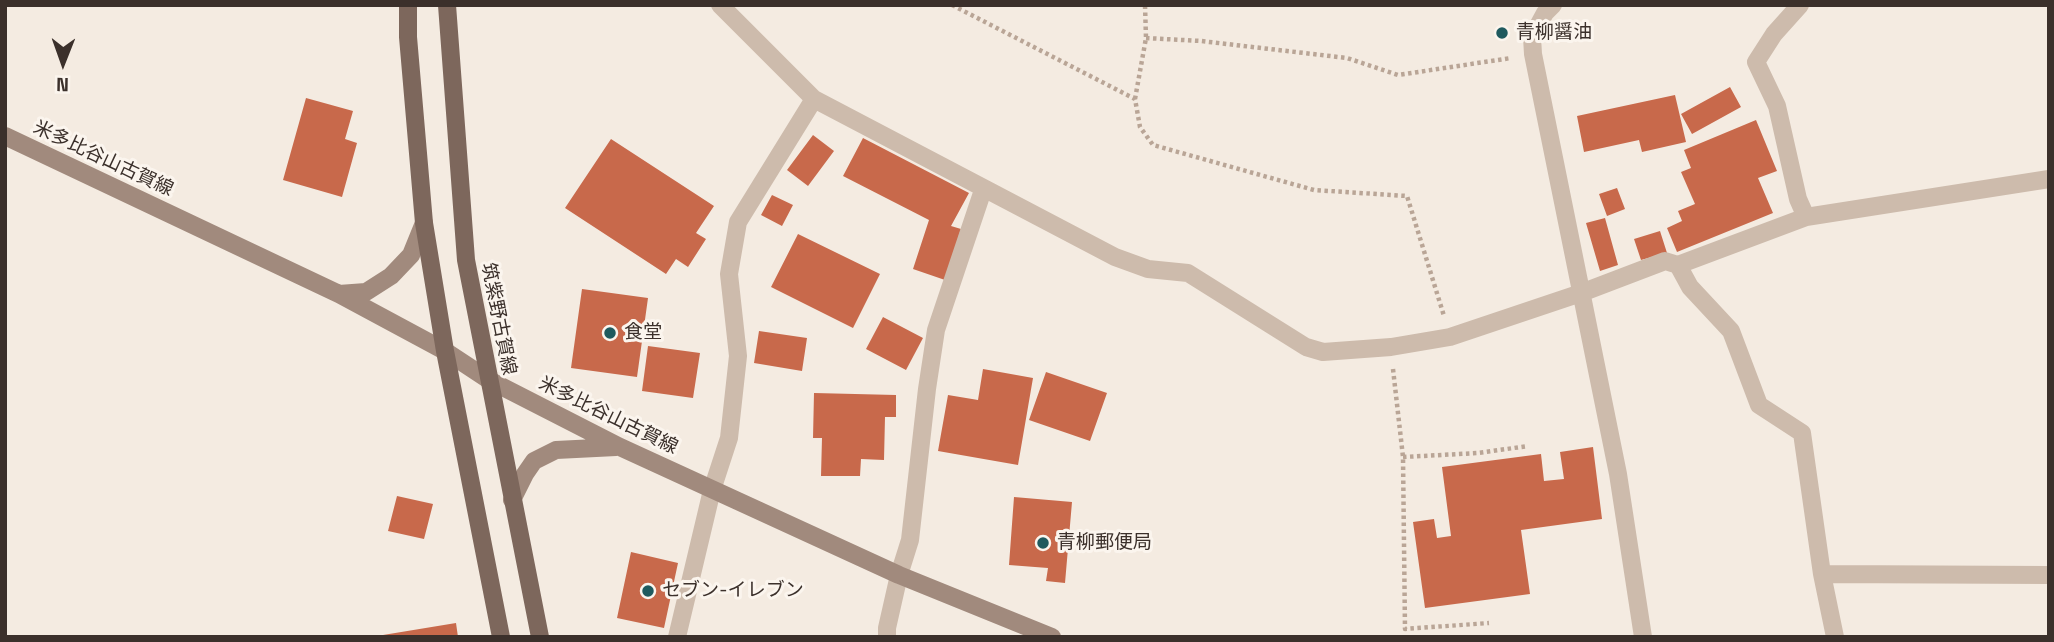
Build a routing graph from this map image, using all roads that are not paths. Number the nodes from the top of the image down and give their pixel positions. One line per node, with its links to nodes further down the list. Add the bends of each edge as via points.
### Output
1 (408, 5): 11 (main road)
2 (447, 5): 16 (main road, 筑紫野古賀線, via 466,260)
3 (720, 5): 6 (street)
4 (1553, 5): 13 (street, via 1532,37 1533,54)
5 (1800, 5): 10 (street, via 1756,62 1777,106)
6 (814, 99): 9 (street); 18 (street, via 738,222 729,274 738,356 729,439)
7 (5, 136): 14 (main road, 米多比谷山古賀線)
8 (2049, 179): 10 (street)
9 (984, 190): 13 (street, via 1115,257 1148,269 1188,273 1306,347 1323,352 1450,337); 20 (street, via 936,330 910,540)
10 (1806, 217): 12 (street)
11 (424, 223): 14 (main road, via 411,255 391,276 366,292); 15 (main road)
12 (1678, 265): 13 (street, via 1665,261); 21 (street, via 1690,287 1731,331 1759,405 1802,433)
13 (1581, 293): 28 (street, via 1618,474)
14 (339, 294): 15 (main road, 米多比谷山古賀線)
15 (445, 351): 16 (main road, 米多比谷山古賀線); 23 (main road)
16 (489, 380): 17 (main road, 米多比谷山古賀線); 19 (main road, 筑紫野古賀線)
17 (620, 447): 18 (main road, 米多比谷山古賀線); 19 (main road, via 556,450 534,461)
18 (712, 490): 20 (main road, 米多比谷山古賀線); 25 (street)
19 (512, 500): 24 (main road, 筑紫野古賀線)
20 (899, 575): 26 (street); 27 (main road, 米多比谷山古賀線)
21 (1822, 575): 22 (street); 29 (street)
22 (2049, 575)
23 (501, 637)
24 (540, 637)
25 (677, 637)
26 (887, 637)
27 (1052, 637)
28 (1643, 637)
29 (1835, 637)

